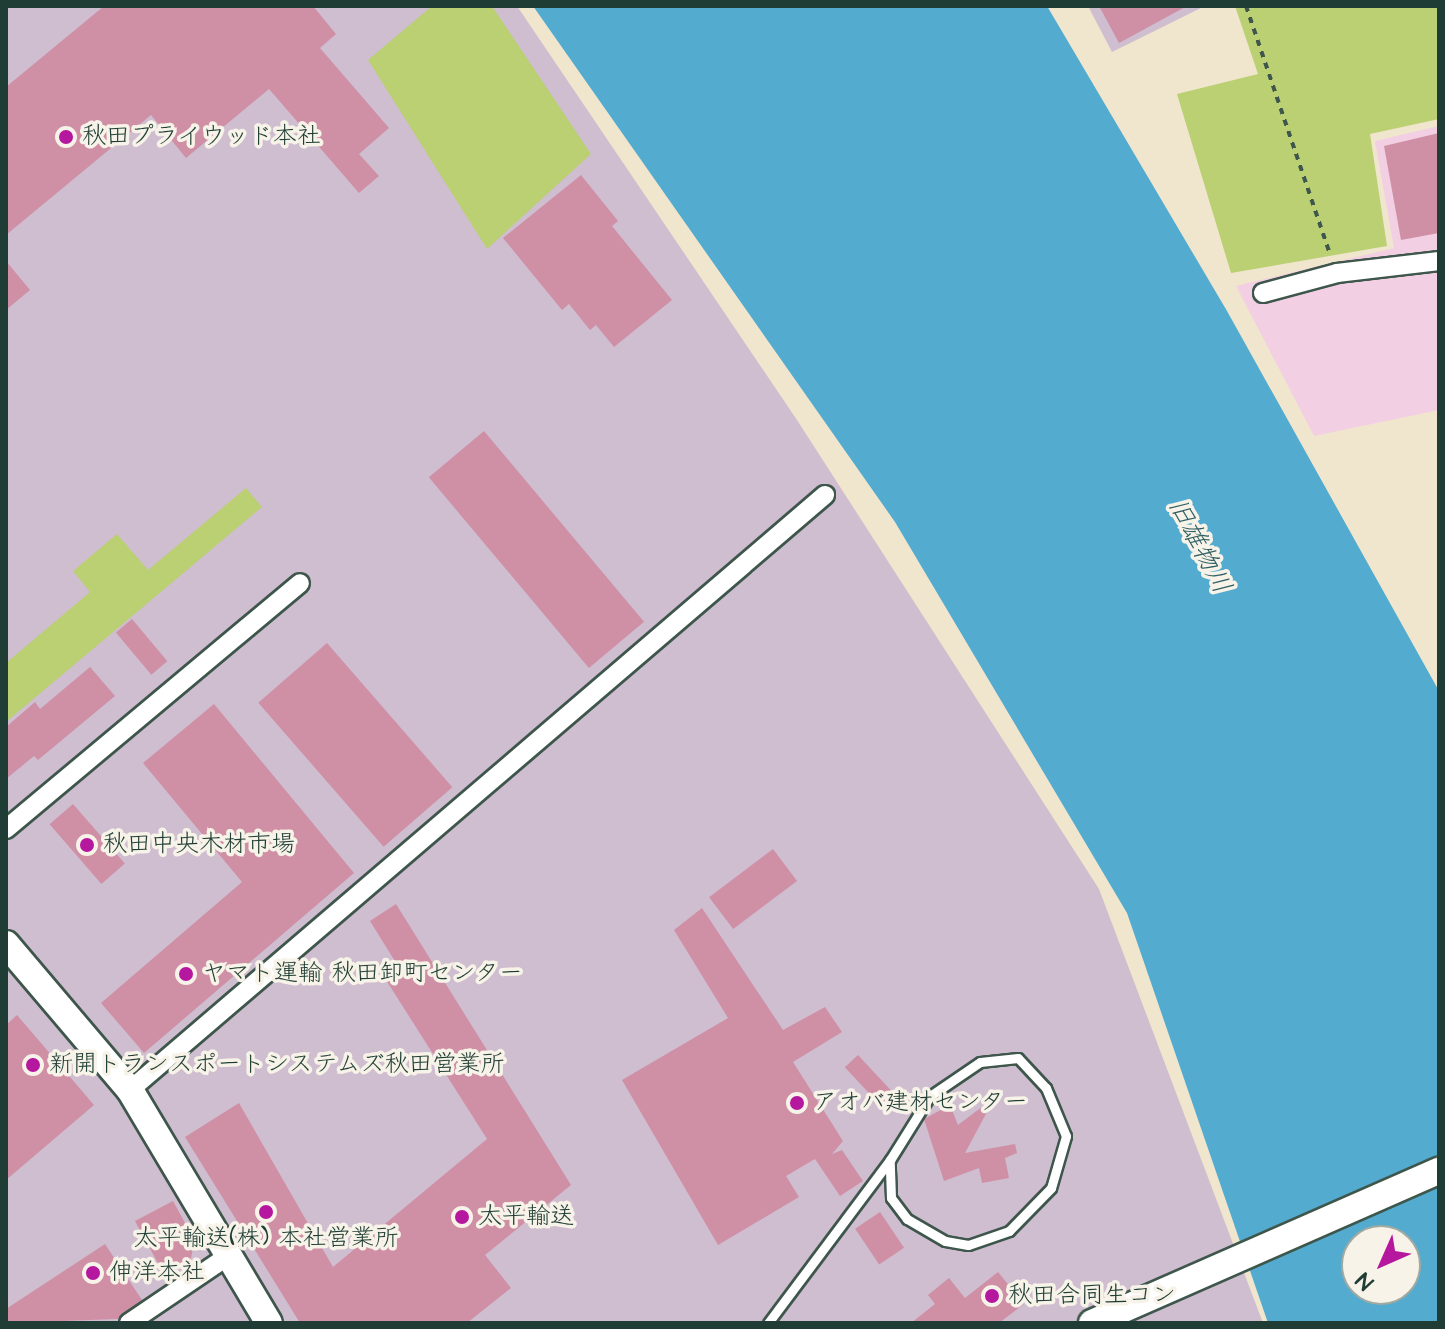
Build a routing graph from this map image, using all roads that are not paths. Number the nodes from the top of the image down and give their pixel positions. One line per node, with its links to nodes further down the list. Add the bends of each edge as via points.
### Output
1 (1439, 261): 2 (street, via 1337,273)
2 (1263, 293)
3 (825, 495): 7 (street)
4 (300, 583): 5 (street)
5 (6, 829)
6 (6, 944): 7 (street)
7 (130, 1090): 10 (street)
8 (890, 1160): 8 (lane, via 930,1096 980,1062 1018,1058 1046,1088 1066,1136 1051,1188 1009,1231 968,1245 945,1241 907,1219 891,1198); 13 (lane)
9 (1439, 1171): 14 (street)
10 (228, 1256): 11 (street); 12 (street)
11 (129, 1323)
12 (269, 1323)
13 (768, 1323)
14 (1092, 1323)

